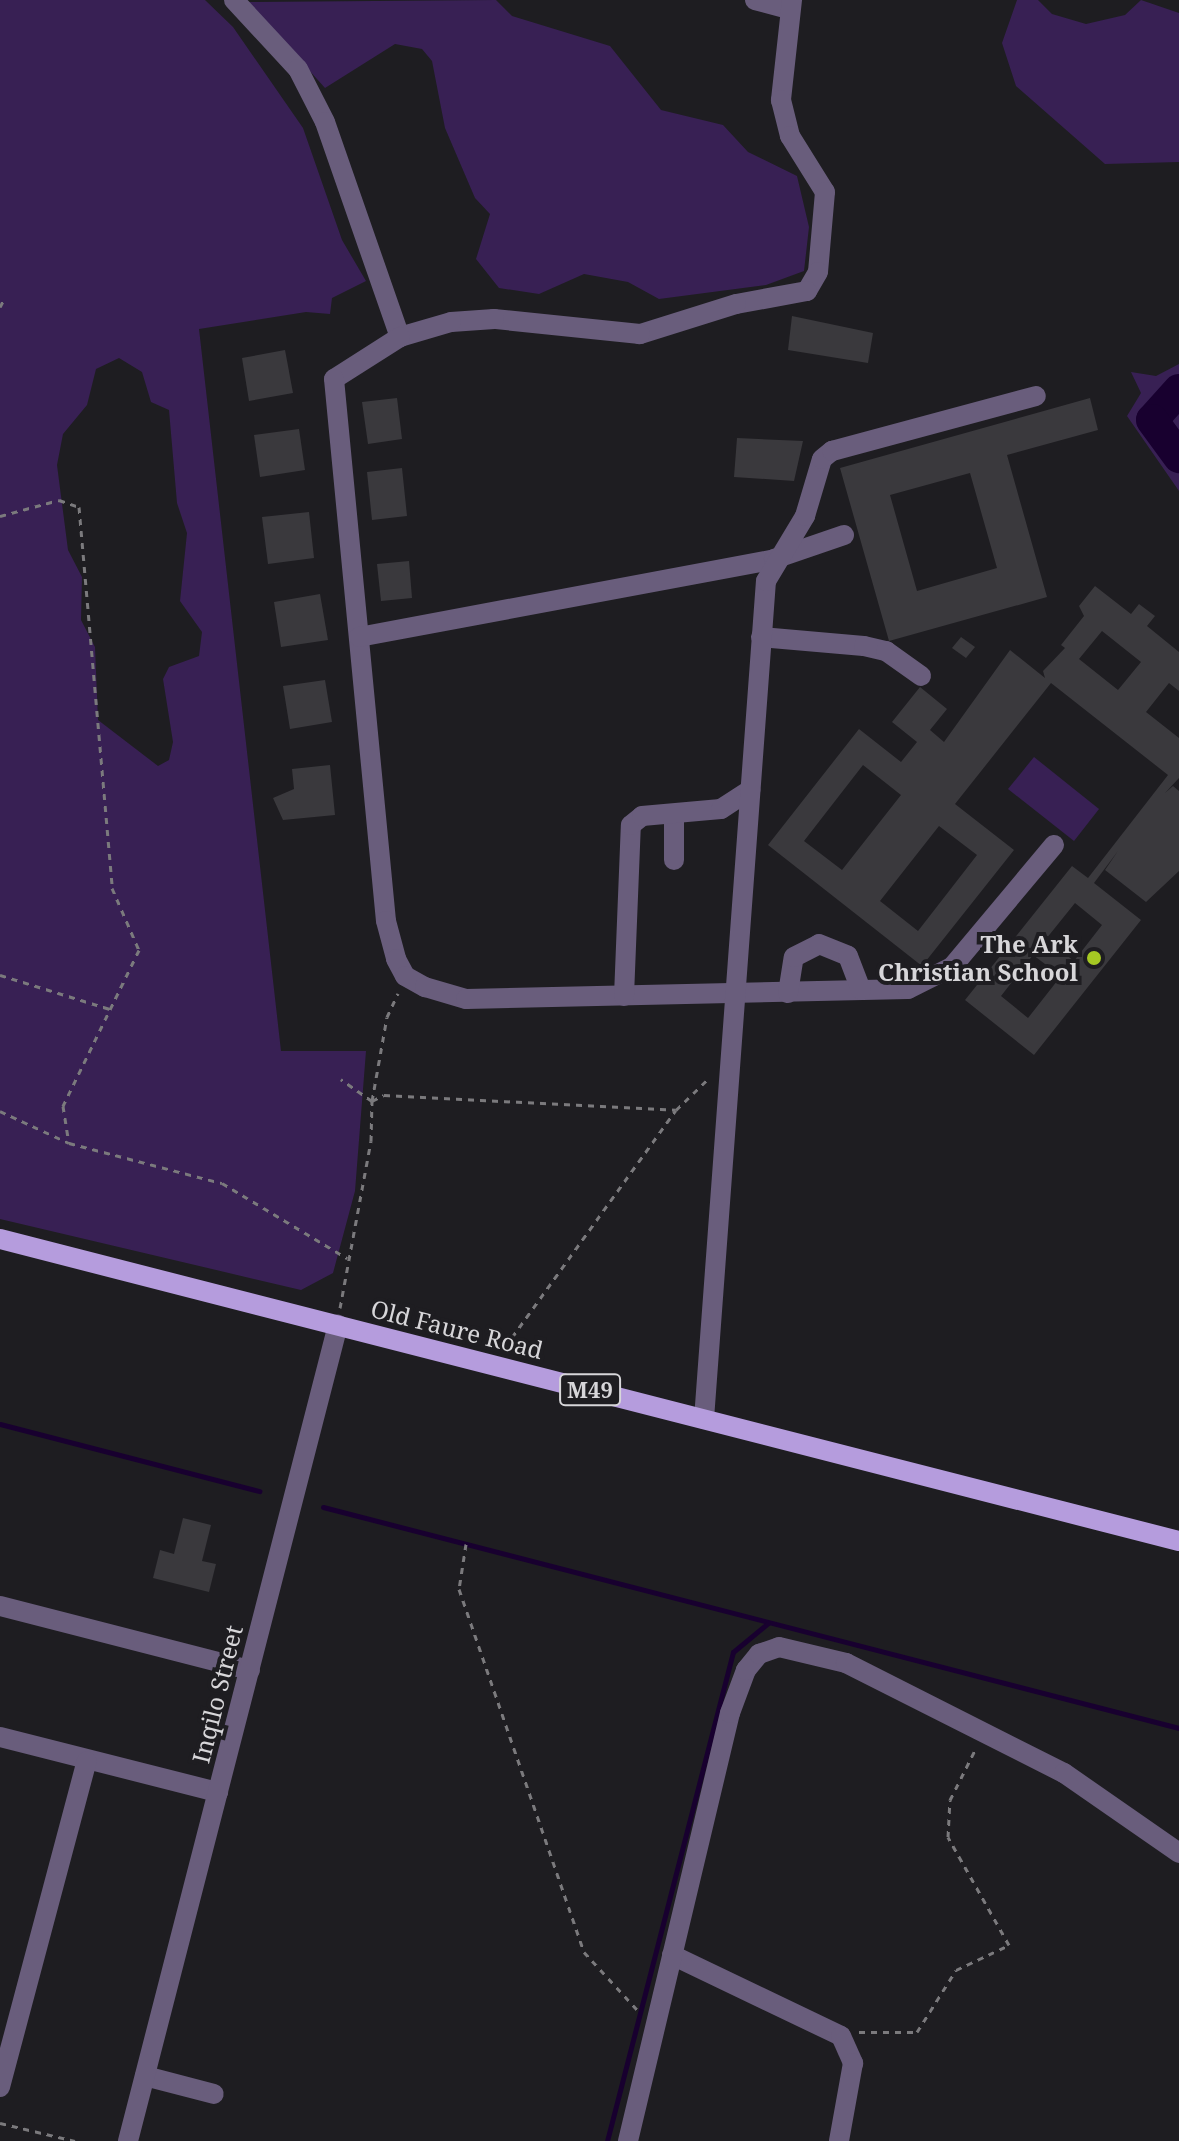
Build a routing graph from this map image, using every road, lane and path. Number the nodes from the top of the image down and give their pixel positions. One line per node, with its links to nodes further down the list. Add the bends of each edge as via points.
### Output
1 (234, 0): 6 (street, via 298,69 325,122)
2 (755, 0): 3 (street)
3 (791, 4): 6 (street, via 781,100 790,136 825,192 818,272 807,291 736,304 640,334 494,319)
4 (5, 297): 5 (path)
5 (0, 307)
6 (400, 337): 11 (street, via 342,370 332,389)
7 (1036, 396): 10 (street, via 832,451 822,459 805,516)
8 (0, 516): 26 (path, via 59,500 79,507 112,888 139,950)
9 (844, 535): 10 (street)
10 (774, 559): 11 (street); 12 (street)
11 (359, 637): 21 (street, via 386,921)
12 (761, 637): 13 (street, via 886,651); 14 (street)
13 (921, 676)
14 (750, 790): 15 (street); 17 (street)
15 (721, 809): 16 (street); 17 (street)
16 (674, 815): 19 (street); 25 (street, via 642,816 631,825)
17 (748, 825): 24 (street)
18 (1054, 845): 22 (street, via 943,976 908,989)
19 (674, 860)
20 (0, 975): 26 (path)
21 (405, 976): 25 (street, via 466,999); 29 (path, via 387,1017)
22 (861, 990): 23 (street); 23 (street, via 848,956 819,944 794,957)
23 (788, 993): 24 (street)
24 (738, 994): 25 (street); 27 (street)
25 (624, 996)
26 (110, 1009): 32 (path, via 63,1106)
27 (735, 1053): 30 (path); 37 (street)
28 (341, 1079): 29 (path)
29 (372, 1101): 30 (path, via 384,1095); 34 (path, via 371,1141)
30 (676, 1110): 36 (path)
31 (0, 1111): 32 (path)
32 (69, 1143): 34 (path, via 222,1183)
33 (0, 1239): 35 (main road, Old Faure Road / M49)
34 (347, 1258): 35 (path)
35 (338, 1325): 36 (main road, Old Faure Road / M49); 41 (street, Inqilo Street)
36 (492, 1365): 37 (main road, Old Faure Road / M49)
37 (704, 1419): 38 (main road, Old Faure Road / M49)
38 (1179, 1541)
39 (466, 1544): 48 (path, via 459,1589 584,1952)
40 (0, 1606): 41 (street)
41 (250, 1670): 45 (street, Inqilo Street)
42 (983, 1732): 46 (street, via 1064,1773); 47 (street, via 846,1663 779,1647 759,1654 746,1670 730,1713); 49 (path, via 950,1800 948,1837 1009,1945 956,1970 917,2032 859,2031)
43 (0, 1737): 44 (street)
44 (87, 1761): 45 (street); 51 (street)
45 (218, 1792): 50 (street, Inqilo Street)
46 (1179, 1853)
47 (672, 1955): 49 (street, via 841,2036); 56 (street)
48 (640, 2013)
49 (851, 2053): 57 (street, via 851,2092)
50 (145, 2076): 52 (street); 55 (street, Inqilo Street)
51 (0, 2087)
52 (214, 2094)
53 (0, 2123): 54 (path)
54 (75, 2141)
55 (128, 2141)
56 (628, 2141)
57 (839, 2141)

